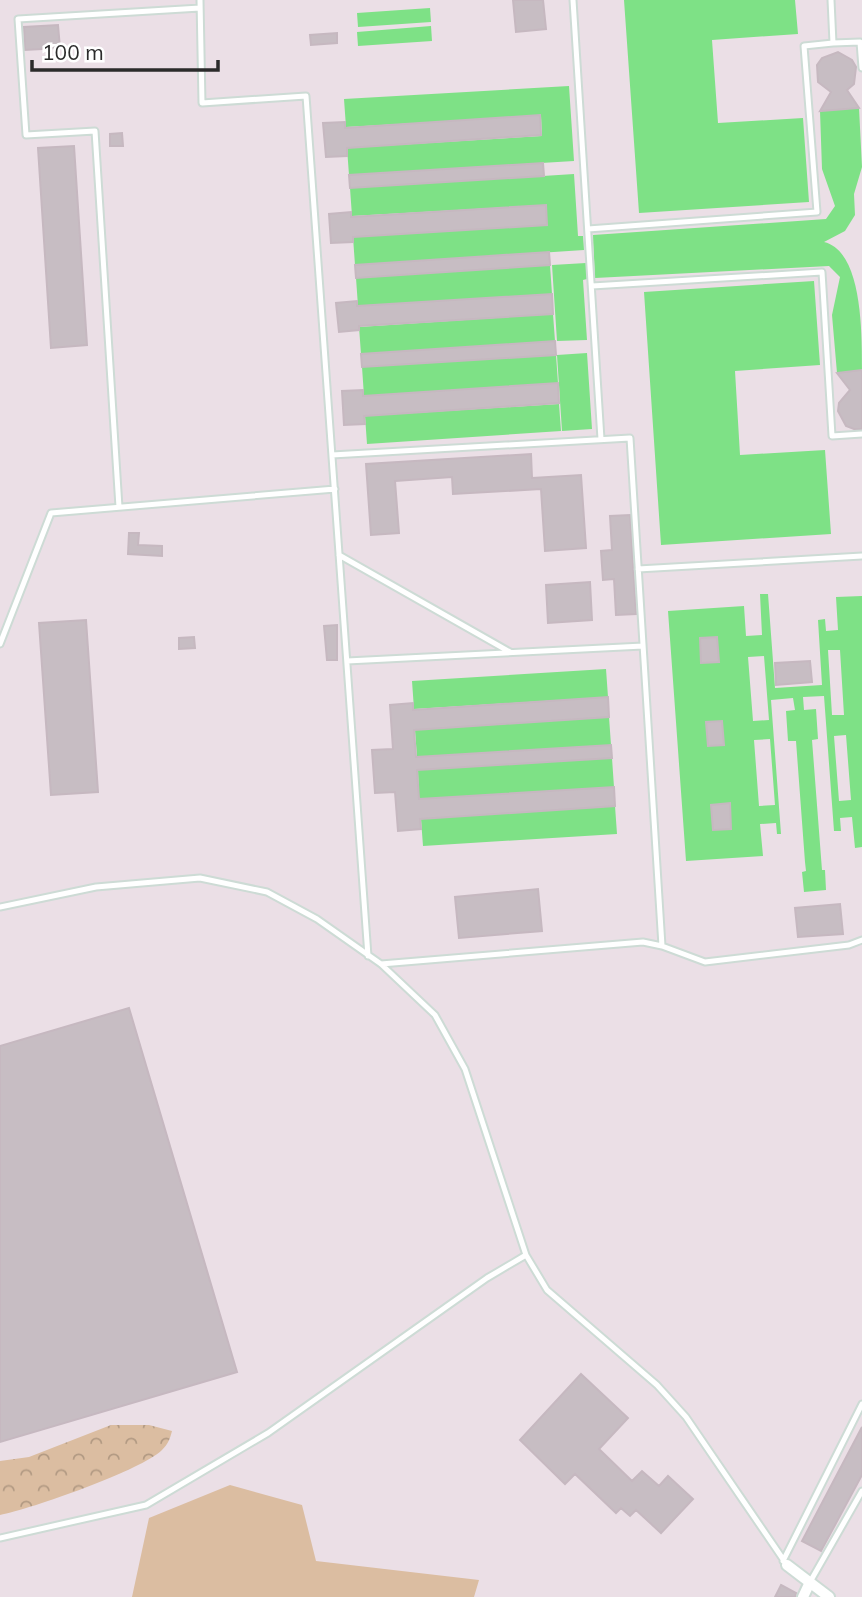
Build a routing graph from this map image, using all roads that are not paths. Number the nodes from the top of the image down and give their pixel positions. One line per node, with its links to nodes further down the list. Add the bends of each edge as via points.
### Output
1 (200, 0): 4 (lane)
2 (573, 0): 7 (lane)
3 (831, 0): 5 (lane)
4 (200, 8): 11 (lane, via 202,103 306,96); 13 (lane, via 19,19 26,135 95,131)
5 (834, 44): 6 (lane, via 860,42); 7 (lane, via 804,46 817,212)
6 (862, 68)
7 (588, 229): 8 (lane)
8 (592, 286): 9 (lane, via 821,272 832,436); 10 (lane)
9 (862, 434)
10 (601, 439): 11 (lane); 16 (lane, via 629,438)
11 (332, 455): 12 (lane)
12 (335, 489): 13 (lane); 14 (lane)
13 (119, 507): 17 (lane, via 51,513)
14 (339, 555): 19 (lane); 20 (lane)
15 (862, 556): 16 (lane)
16 (638, 569): 18 (lane)
17 (0, 644)
18 (643, 646): 19 (lane); 23 (lane)
19 (512, 653): 20 (lane)
20 (347, 661): 24 (lane)
21 (0, 907): 24 (lane, via 96,887 200,878 267,892 317,919)
22 (862, 940): 23 (lane, via 705,962)
23 (662, 946): 25 (lane, via 643,942)
24 (368, 956): 25 (lane)
25 (381, 964): 26 (lane, via 435,1015 465,1069)
26 (526, 1255): 29 (lane, via 268,1433 146,1505); 30 (lane, via 547,1290 686,1416)
27 (862, 1404): 30 (lane)
28 (862, 1492): 31 (lane)
29 (0, 1538)
30 (785, 1563): 31 (street)
31 (810, 1582): 32 (street); 33 (street)
32 (803, 1597)
33 (829, 1597)

